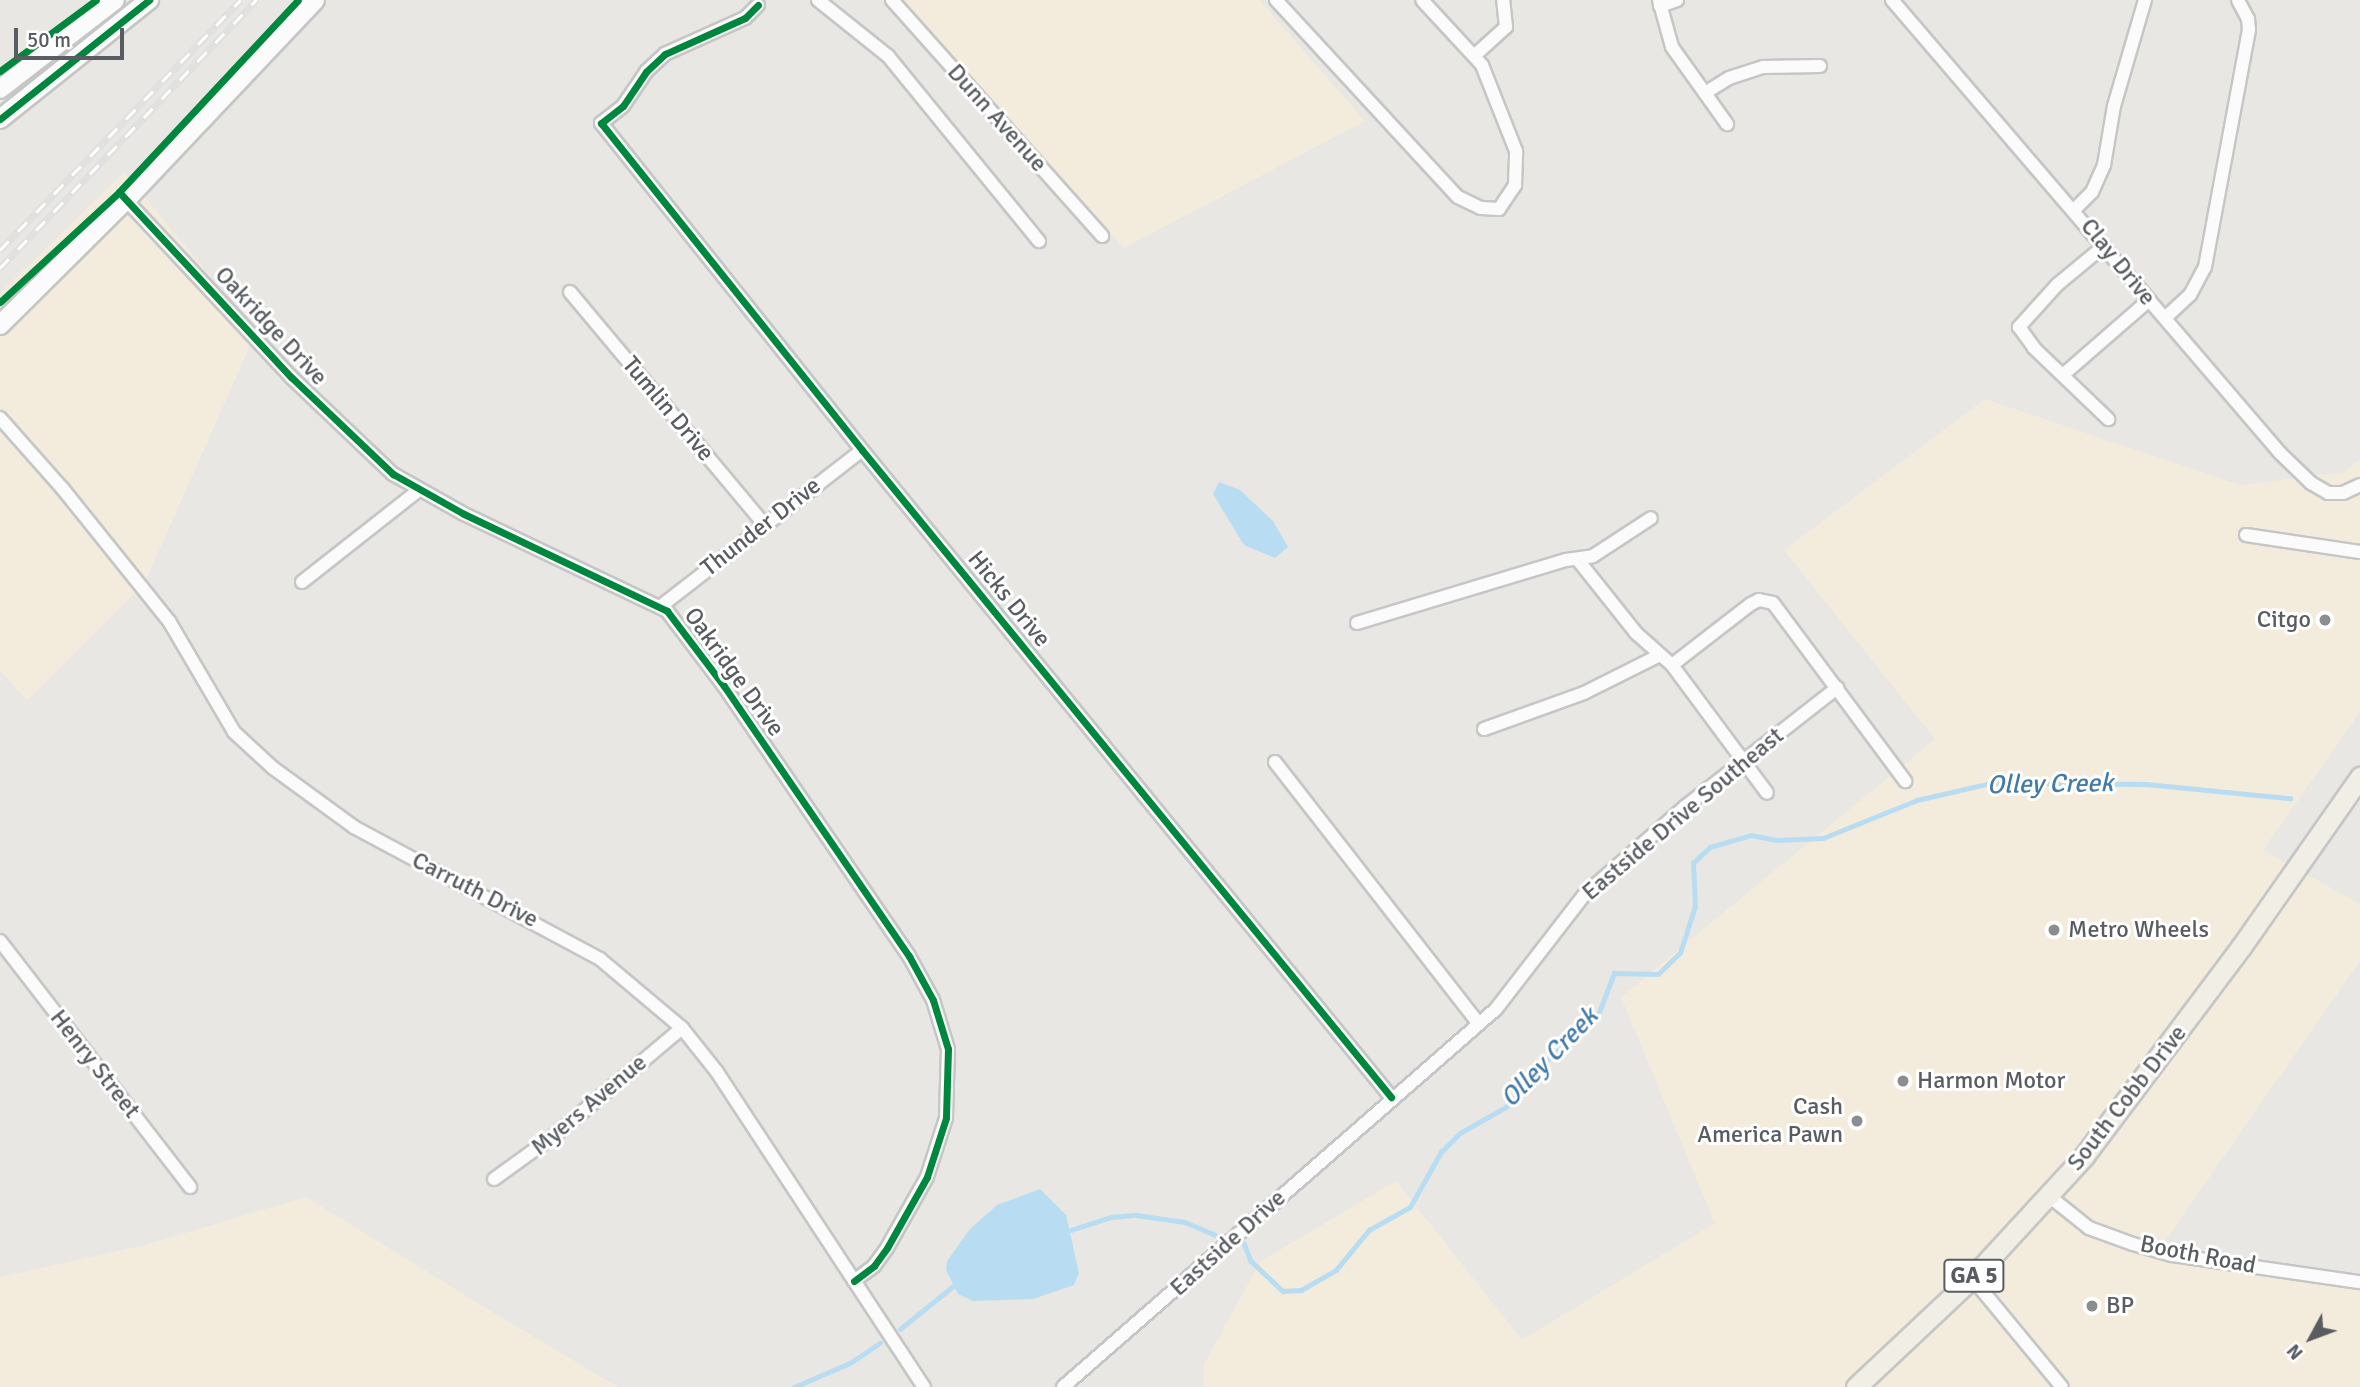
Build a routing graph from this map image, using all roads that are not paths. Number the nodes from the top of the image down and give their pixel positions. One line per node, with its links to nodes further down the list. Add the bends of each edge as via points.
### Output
1 (115, 0): 17 (street)
2 (149, 0): 19 (street)
3 (315, 0): 21 (street)
4 (818, 0): 24 (street, via 888,56)
5 (892, 0): 23 (street, Dunn Avenue)
6 (1276, 0): 15 (street, via 1458,197 1481,208 1499,209 1515,185 1516,151 1482,65)
7 (1422, 0): 15 (street)
8 (1503, 0): 15 (street, via 1506,27)
9 (1677, 0): 13 (street)
10 (1892, 0): 22 (street, Clay Drive)
11 (2145, 0): 22 (street, via 2114,106 2104,165 2092,192)
12 (2238, 0): 28 (street, via 2249,30 2205,267 2190,295)
13 (1660, 3): 18 (street, via 1672,47)
14 (758, 5): 33 (street, Hicks Drive, via 745,18 665,54 646,72 624,106 601,123)
15 (1474, 56)
16 (1820, 66): 18 (street, via 1763,67 1729,78)
17 (0, 89)
18 (1705, 93): 20 (street)
19 (0, 119)
20 (1727, 124)
21 (126, 200): 29 (street); 35 (street, Oakridge Drive, via 356,441)
22 (2075, 209): 25 (street, Clay Drive)
23 (1102, 236)
24 (1039, 241)
25 (2104, 246): 27 (street, Clay Drive); 30 (street, via 2057,285 2019,327 2034,348)
26 (570, 292): 37 (street, Tumlin Drive)
27 (2149, 300): 28 (street, Clay Drive); 30 (street)
28 (2165, 318): 34 (street, Clay Drive, via 2311,483 2328,493 2343,493)
29 (0, 325)
30 (2064, 374): 32 (street)
31 (0, 418): 55 (street, Carruth Drive, via 169,621 233,732 273,768 354,827 600,959)
32 (2108, 419)
33 (862, 450): 37 (street, Thunder Drive); 56 (street, Hicks Drive)
34 (2360, 485)
35 (419, 490): 41 (street); 42 (street, Oakridge Drive)
36 (1651, 518): 40 (street, via 1593,556)
37 (765, 525): 42 (street, Thunder Drive)
38 (2246, 535): 39 (street)
39 (2360, 552)
40 (1578, 560): 43 (street); 44 (street)
41 (302, 582)
42 (661, 606): 61 (street, Oakridge Drive, via 724,685 909,956 942,1025 950,1067 948,1102 930,1167 879,1261)
43 (1357, 623)
44 (1658, 656): 45 (street); 47 (street, via 1584,693)
45 (1672, 665): 46 (street, via 1751,604 1765,600 1780,610); 48 (street)
46 (1837, 688): 48 (street, Eastside Drive Southeast); 51 (street)
47 (1484, 729)
48 (1742, 761): 52 (street); 54 (street, Eastside Drive Southeast, via 1585,894 1512,992)
49 (1275, 762): 54 (street)
50 (2360, 777): 59 (main road, South Cobb Drive / GA 5, via 2140,1085)
51 (1905, 781)
52 (1767, 793)
53 (0, 941): 58 (street, Henry Street)
54 (1479, 1024): 56 (street, Eastside Drive Southeast)
55 (682, 1028): 57 (street, Myers Avenue, via 555,1135); 61 (street, Carruth Drive, via 717,1072)
56 (1391, 1097): 64 (street, Eastside Drive)
57 (494, 1179)
58 (190, 1187)
59 (2049, 1196): 60 (main road, South Cobb Drive / GA 5); 62 (street, Booth Road, via 2089,1228 2172,1255)
60 (1972, 1278): 65 (main road, South Cobb Drive / GA 5); 66 (street)
61 (854, 1281): 63 (street, Carruth Drive)
62 (2360, 1282)
63 (925, 1387)
64 (1063, 1387)
65 (1856, 1387)
66 (2063, 1387)

